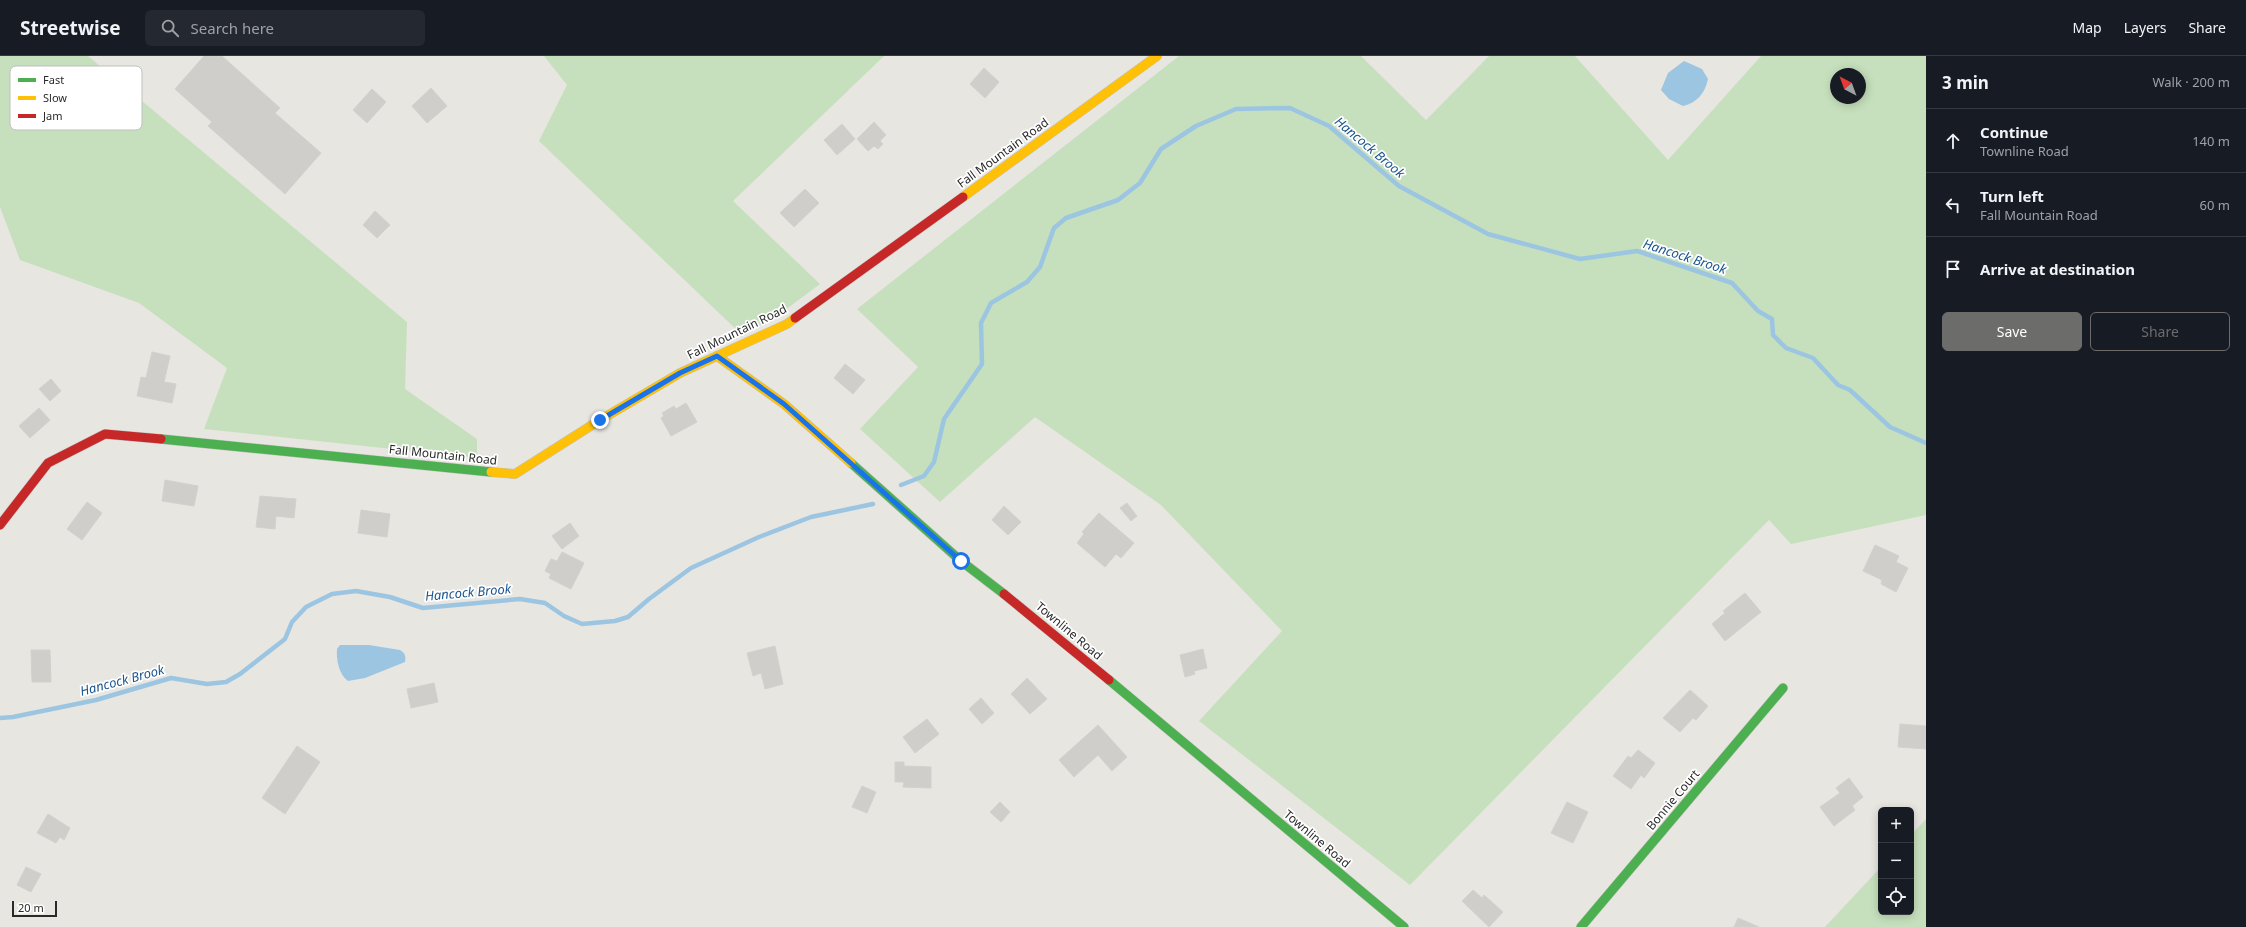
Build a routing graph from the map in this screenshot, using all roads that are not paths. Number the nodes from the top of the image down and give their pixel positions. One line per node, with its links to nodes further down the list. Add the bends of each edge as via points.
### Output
1 (1157, 56): 2 (main road, Fall Mountain Road, via 787,324)
2 (717, 356): 3 (main road, Fall Mountain Road, via 673,377 515,474 105,434 48,463); 5 (main road, Townline Road, via 784,404 961,561 1032,616)
3 (0, 525)
4 (1782, 688): 6 (main road, Bonnie Court)
5 (1404, 927)
6 (1581, 927)

